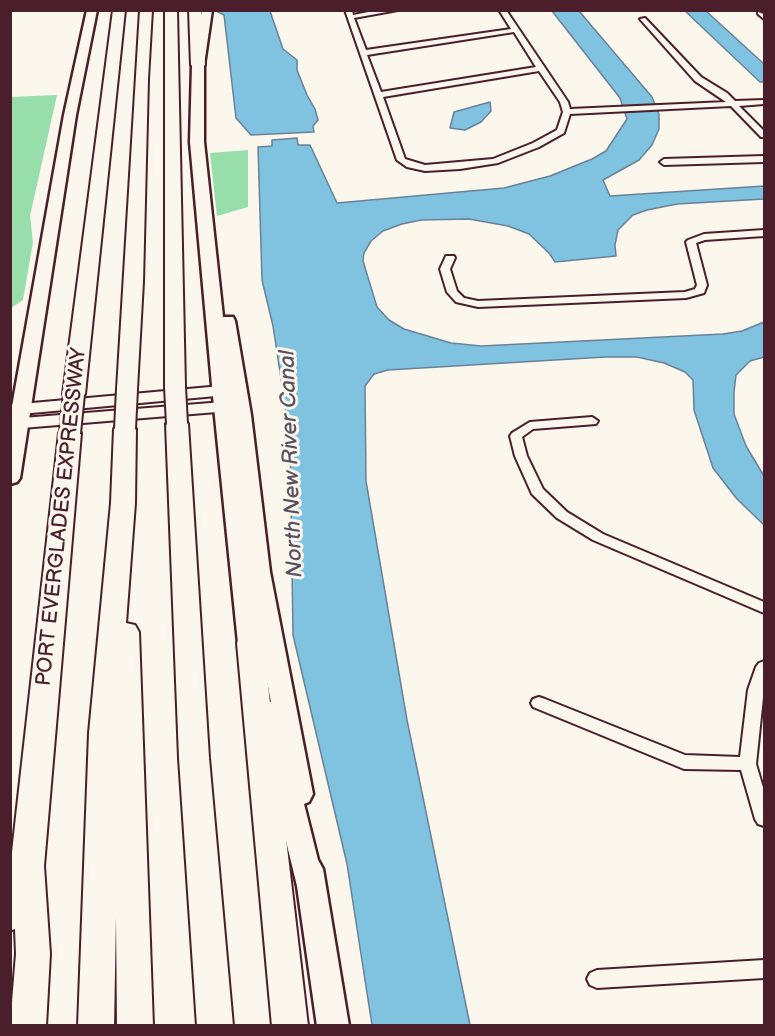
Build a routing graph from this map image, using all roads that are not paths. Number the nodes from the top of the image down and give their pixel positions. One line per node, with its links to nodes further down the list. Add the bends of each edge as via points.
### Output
1 (92, 10): 26 (main road)
2 (119, 10): 37 (highway, PORT EVERGLADES EXPRESSWAY, bridge, via 74,394)
3 (146, 10): 29 (highway, bridge)
4 (171, 10): 45 (highway, bridge, via 175,387 194,758)
5 (195, 10): 13 (highway)
6 (207, 10): 13 (main road)
7 (395, 10): 9 (street)
8 (502, 10): 11 (street)
9 (349, 14): 12 (street)
10 (643, 19): 17 (street, via 698,79)
11 (515, 30): 12 (street); 14 (street)
12 (363, 53): 15 (street)
13 (198, 64): 22 (main road, via 197,142)
14 (541, 68): 15 (street); 18 (street)
15 (378, 95): 18 (street, via 400,160 425,168 495,161 536,145 561,131)
16 (765, 102): 17 (street)
17 (734, 104): 18 (street); 19 (street)
18 (567, 111)
19 (765, 135)
20 (765, 159): 21 (street)
21 (664, 162)
22 (204, 221): 25 (main road); 38 (main road, via 219,275 239,393 259,572 295,758)
23 (765, 233): 24 (street, via 704,237 691,242 702,285 700,291 686,295 478,304 460,300 452,292 445,269)
24 (450, 258)
25 (222, 399): 26 (main road); 31 (main road)
26 (16, 417): 28 (main road)
27 (592, 421): 30 (street, via 530,426 516,436 537,491 562,515 598,537)
28 (10, 478)
29 (123, 503): 43 (highway, via 104,733); 44 (highway)
30 (765, 608)
31 (250, 643): 38 (main road); 46 (highway)
32 (765, 667): 33 (street)
33 (760, 691): 35 (street)
34 (539, 703): 35 (street, via 684,762)
35 (748, 764): 36 (street)
36 (765, 819)
37 (28, 866): 39 (highway); 42 (highway, PORT EVERGLADES EXPRESSWAY, via 33,954)
38 (310, 883): 47 (main road)
39 (10, 916)
40 (765, 969): 41 (street)
41 (597, 979)
42 (28, 1026)
43 (96, 1026)
44 (135, 1026)
45 (215, 1026)
46 (290, 1026)
47 (333, 1026)

